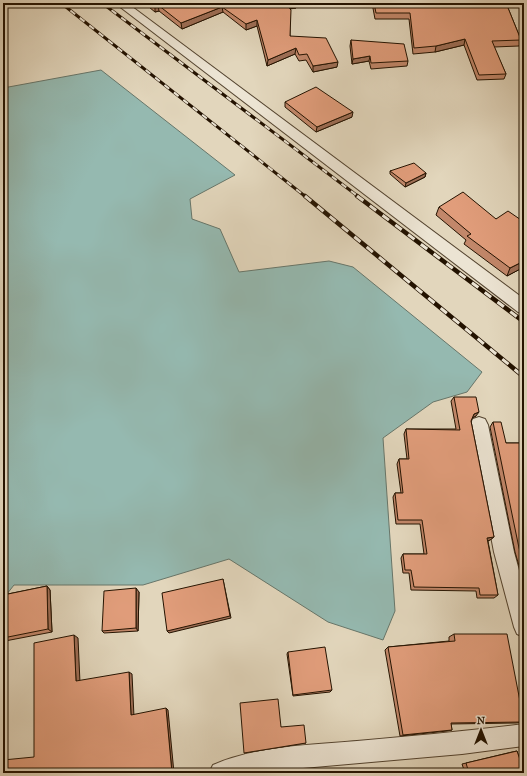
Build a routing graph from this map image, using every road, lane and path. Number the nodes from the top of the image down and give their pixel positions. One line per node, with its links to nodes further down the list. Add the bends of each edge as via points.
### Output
1 (120, 3): 2 (street)
2 (524, 308)
3 (479, 425): 4 (street, via 504,552)
4 (524, 627)
5 (524, 735): 6 (street, via 303,757 244,766)
6 (221, 773)

